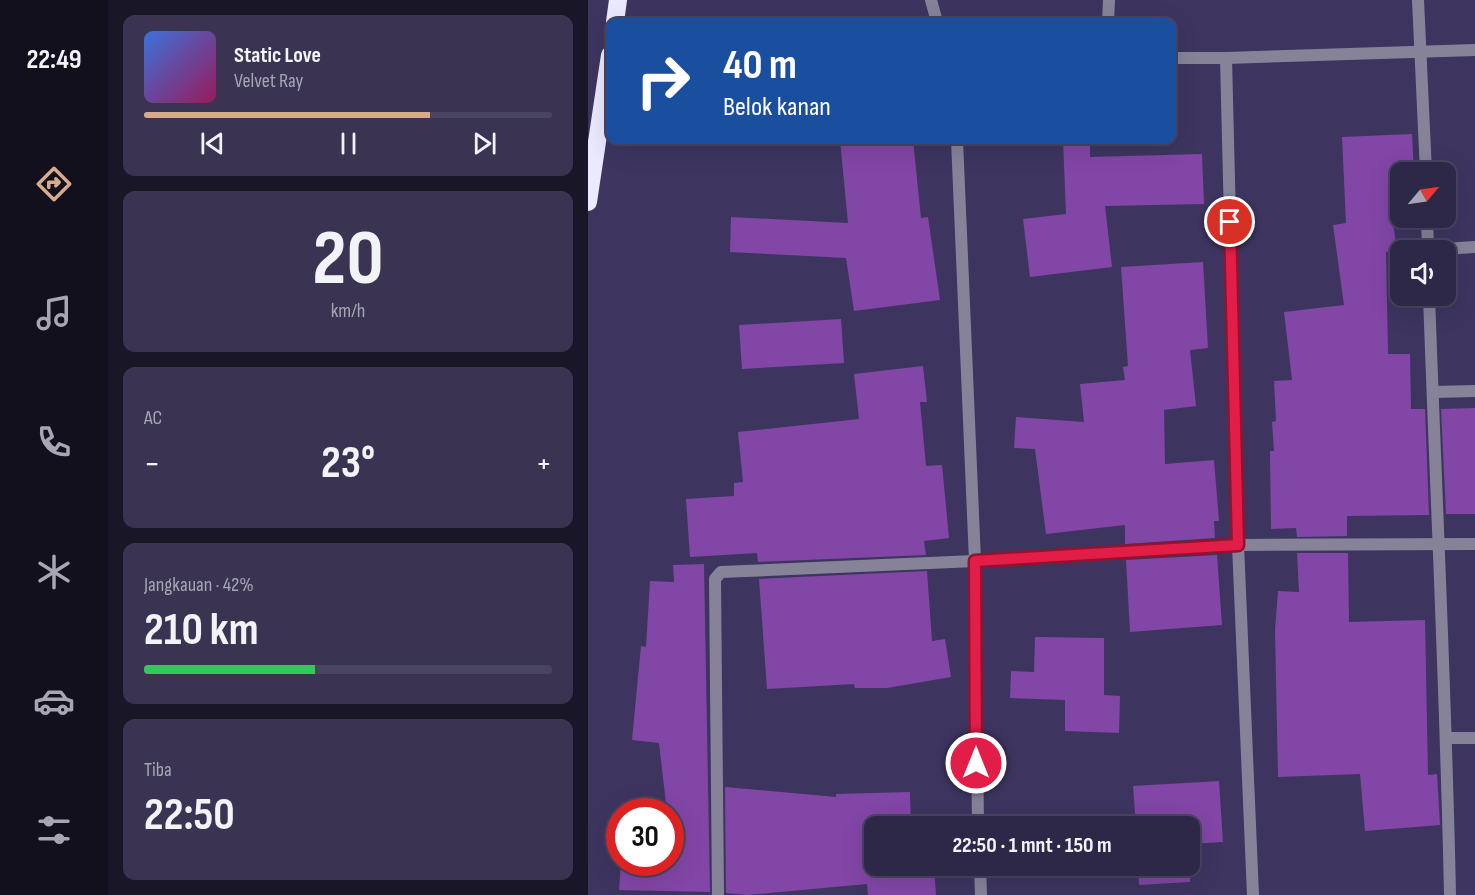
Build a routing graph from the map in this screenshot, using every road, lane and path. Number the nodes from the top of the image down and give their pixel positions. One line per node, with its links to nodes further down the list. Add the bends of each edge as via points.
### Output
1 (618, 0): 5 (highway)
2 (931, 0): 6 (street)
3 (1109, 0): 7 (street)
4 (1418, 0): 9 (street)
5 (616, 18)
6 (936, 18)
7 (1108, 18)
8 (1475, 50): 9 (street)
9 (1420, 52): 11 (street); 14 (street)
10 (1176, 58): 11 (street)
11 (1226, 58): 23 (street)
12 (606, 82): 15 (highway)
13 (957, 144): 24 (street)
14 (1426, 162)
15 (588, 202)
16 (1475, 248): 17 (street)
17 (1456, 249)
18 (1429, 306): 20 (street)
19 (1475, 391): 20 (street)
20 (1433, 392): 21 (street)
21 (1437, 544): 22 (street); 23 (street); 25 (street)
22 (1475, 544)
23 (1238, 545): 24 (street); 31 (street)
24 (975, 561): 27 (street); 29 (street, via 730,570 715,579)
25 (1447, 738): 26 (street); 32 (street)
26 (1475, 738)
27 (978, 816)
28 (980, 876): 30 (street)
29 (718, 895)
30 (981, 895)
31 (1253, 895)
32 (1450, 895)

